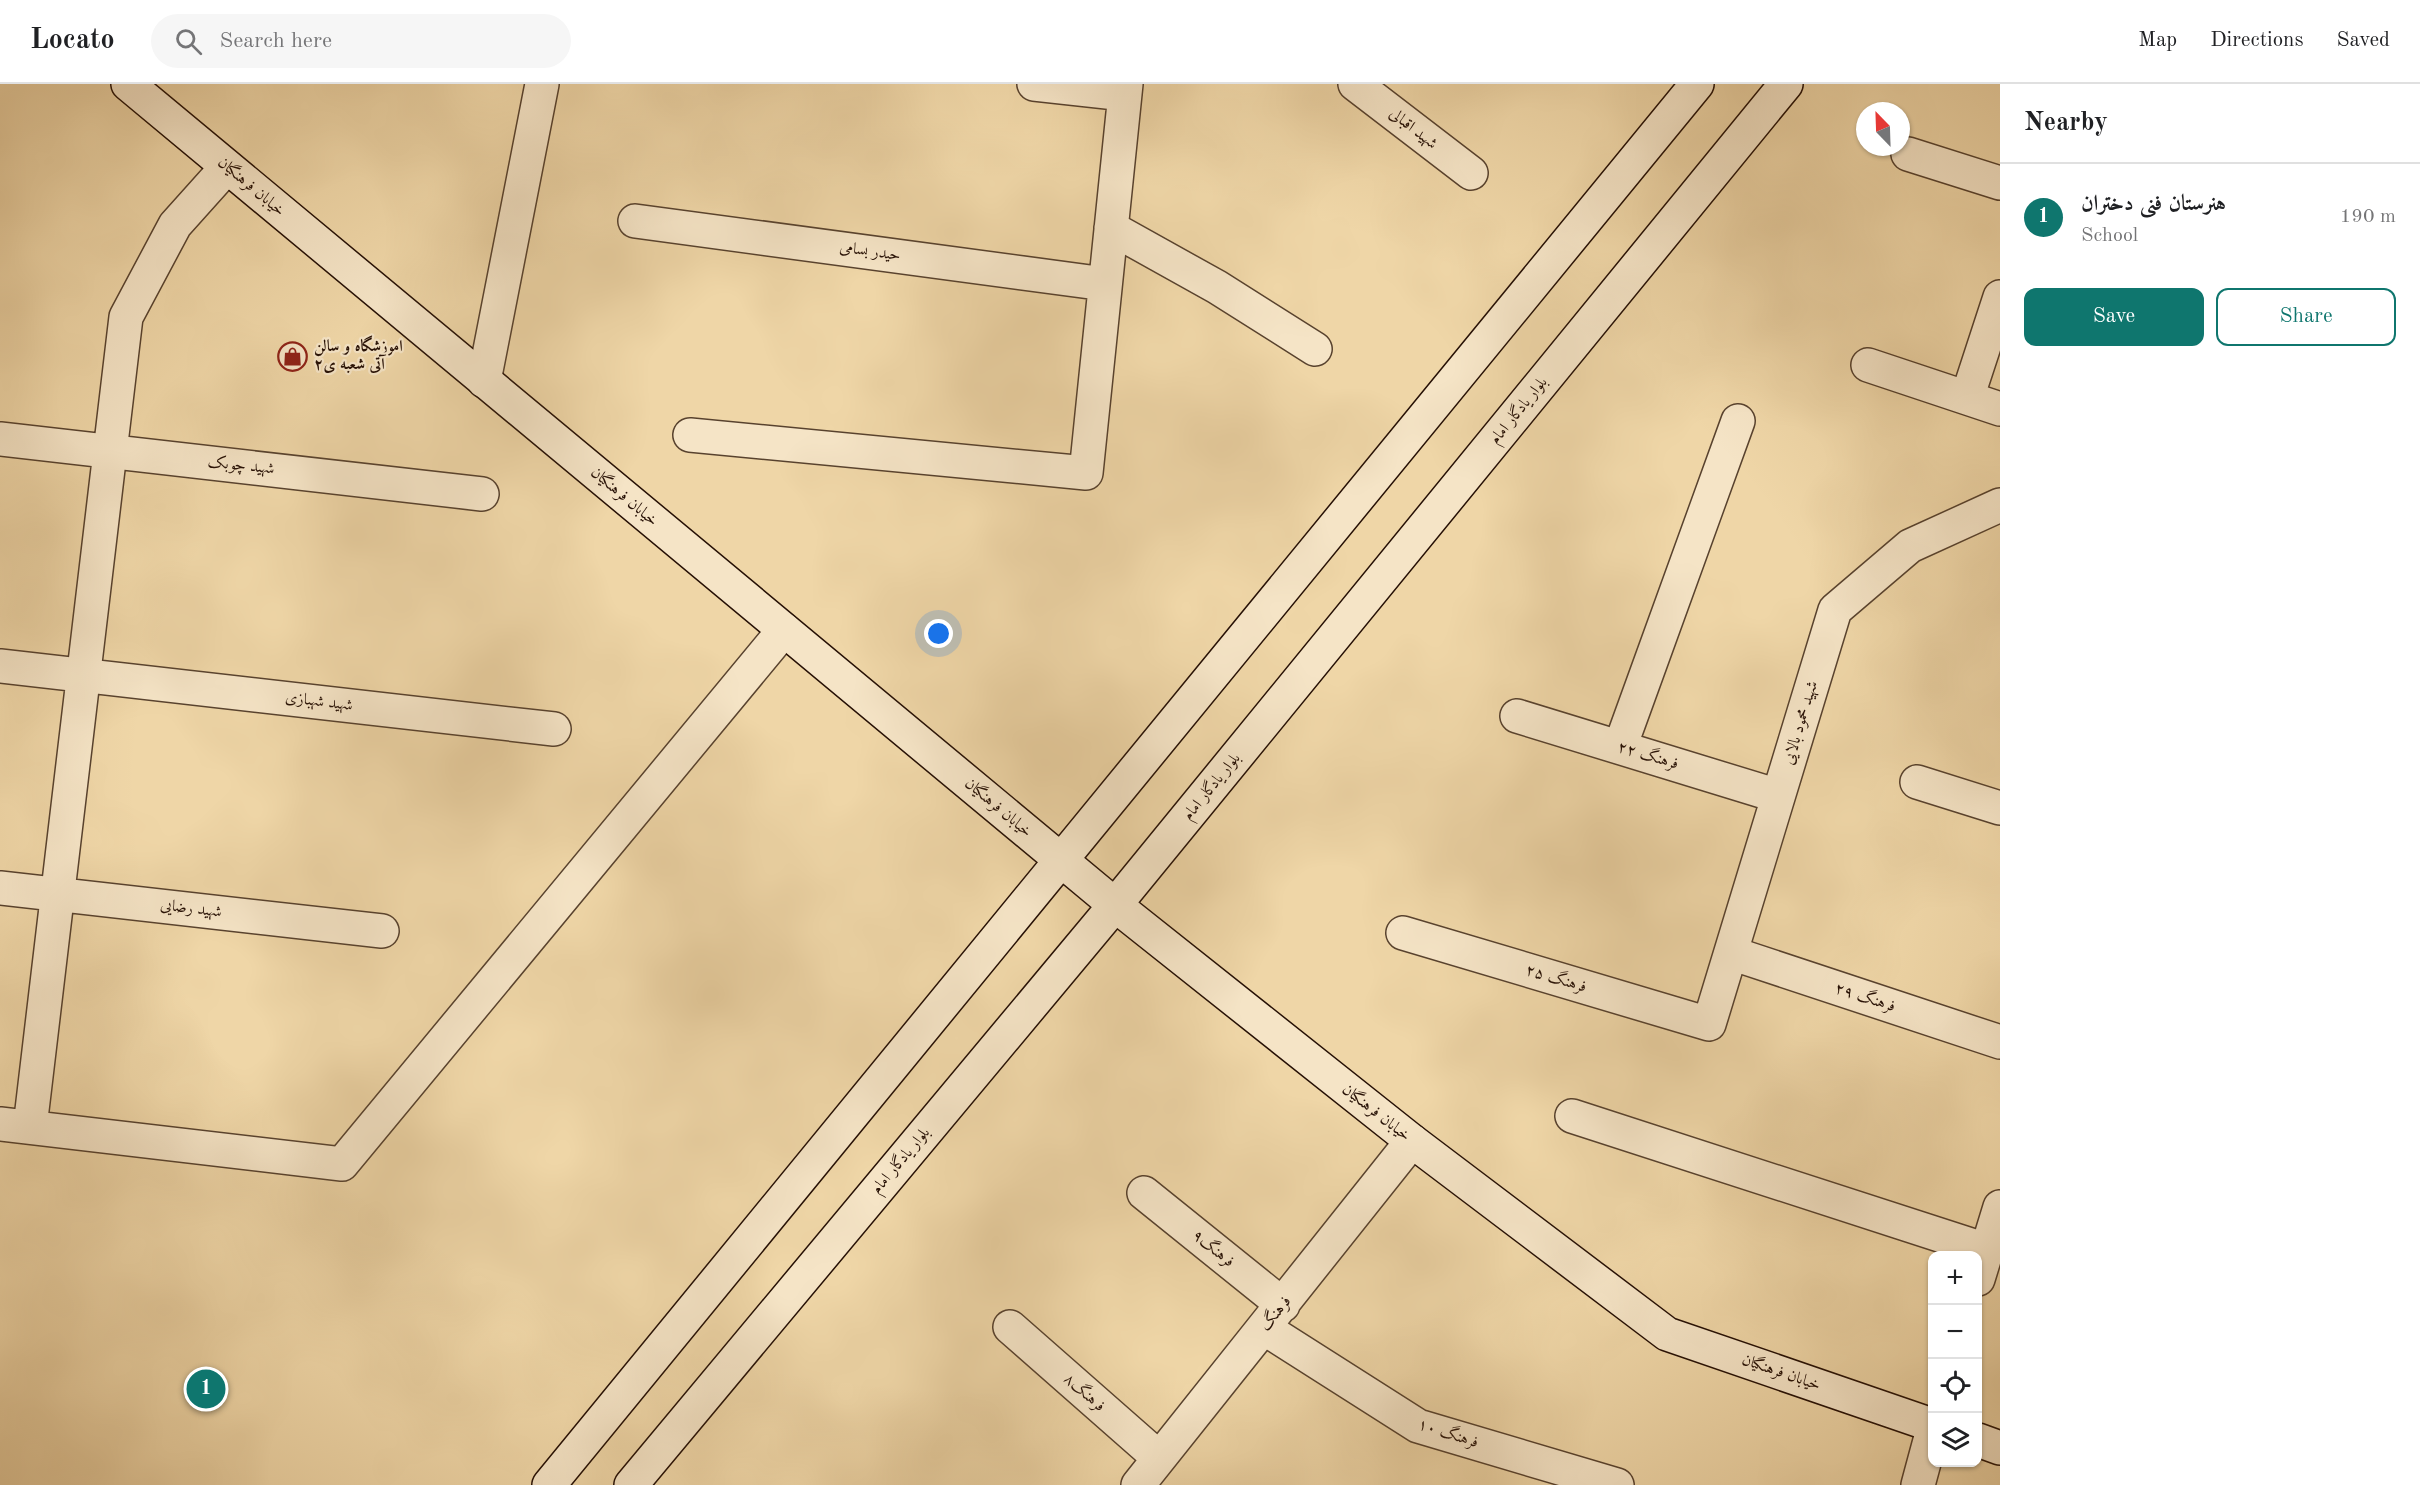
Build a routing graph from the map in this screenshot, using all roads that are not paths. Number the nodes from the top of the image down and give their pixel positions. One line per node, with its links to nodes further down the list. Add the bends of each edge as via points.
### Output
1 (128, 84): 9 (street, خیابان فرهنگیان)
2 (542, 84): 18 (street)
3 (1034, 84): 7 (street)
4 (1354, 84): 10 (street, شهید اقبالی)
5 (1697, 84): 36 (street)
6 (1786, 84): 39 (street, بلوار یادگار امام)
7 (1125, 89): 13 (street)
8 (1910, 155): 11 (street)
9 (227, 167): 18 (street, خیابان فرهنگیان); 24 (street, via 175,225 126,317)
10 (1470, 173)
11 (2000, 183)
12 (635, 220): 14 (street, حیدر بسامی)
13 (1111, 228): 14 (street); 16 (street)
14 (1105, 284): 22 (street, via 1086,473)
15 (2000, 297): 19 (street)
16 (1315, 349)
17 (1868, 366): 19 (street)
18 (484, 381): 27 (street, خیابان فرهنگیان)
19 (1967, 398): 20 (street)
20 (2000, 409)
21 (1738, 421): 32 (street)
22 (690, 435)
23 (0, 439): 24 (street, شهید چوبک)
24 (110, 452): 25 (street, شهید چوبک); 29 (street)
25 (482, 494)
26 (2000, 505): 34 (street, شهید محمود بالایی, via 1910,546 1835,610)
27 (784, 630): 36 (street, خیابان فرهنگیان); 46 (street, via 342,1164)
28 (0, 666): 29 (street, شهید شهبازی)
29 (84, 675): 31 (street, شهید شهبازی); 38 (street)
30 (1517, 716): 32 (street, فرهنگ ۲۲)
31 (554, 729)
32 (1620, 747): 34 (street, فرهنگ ۲۲)
33 (1917, 782): 35 (street)
34 (1778, 796): 42 (street, شهید محمود بالایی)
35 (2000, 808)
36 (1063, 861): 39 (street, خیابان فرهنگیان); 59 (street)
37 (0, 888): 38 (street, شهید رضایی)
38 (58, 894): 40 (street, شهید رضایی); 46 (street)
39 (1115, 905): 47 (street, خیابان فرهنگیان); 60 (street, بلوار یادگار امام)
40 (382, 932)
41 (1402, 933): 43 (street, فرهنگ ۲۵)
42 (1731, 953): 43 (street, شهید محمود بالایی); 44 (street, فرهنگ ۲۹)
43 (1709, 1024)
44 (2000, 1042)
45 (1572, 1116): 50 (street)
46 (15, 1125)
47 (1412, 1141): 52 (street, فرهنگ); 54 (street, خیابان فرهنگیان, via 1667,1334)
48 (1144, 1193): 52 (street, فرهنگ۹)
49 (2000, 1208): 51 (street)
50 (1946, 1251)
51 (1982, 1264)
52 (1274, 1316): 58 (street, فرهنگ); 62 (street, فرهنگ ۱۰, via 1418,1426)
53 (1010, 1328): 58 (street, فرهنگ۸)
54 (1928, 1424)
55 (1982, 1442): 56 (street)
56 (2000, 1448)
57 (1928, 1449): 63 (street)
58 (1159, 1458): 61 (street, فرهنگ)
59 (549, 1485)
60 (631, 1485)
61 (1138, 1485)
62 (1617, 1485)
63 (1918, 1485)

